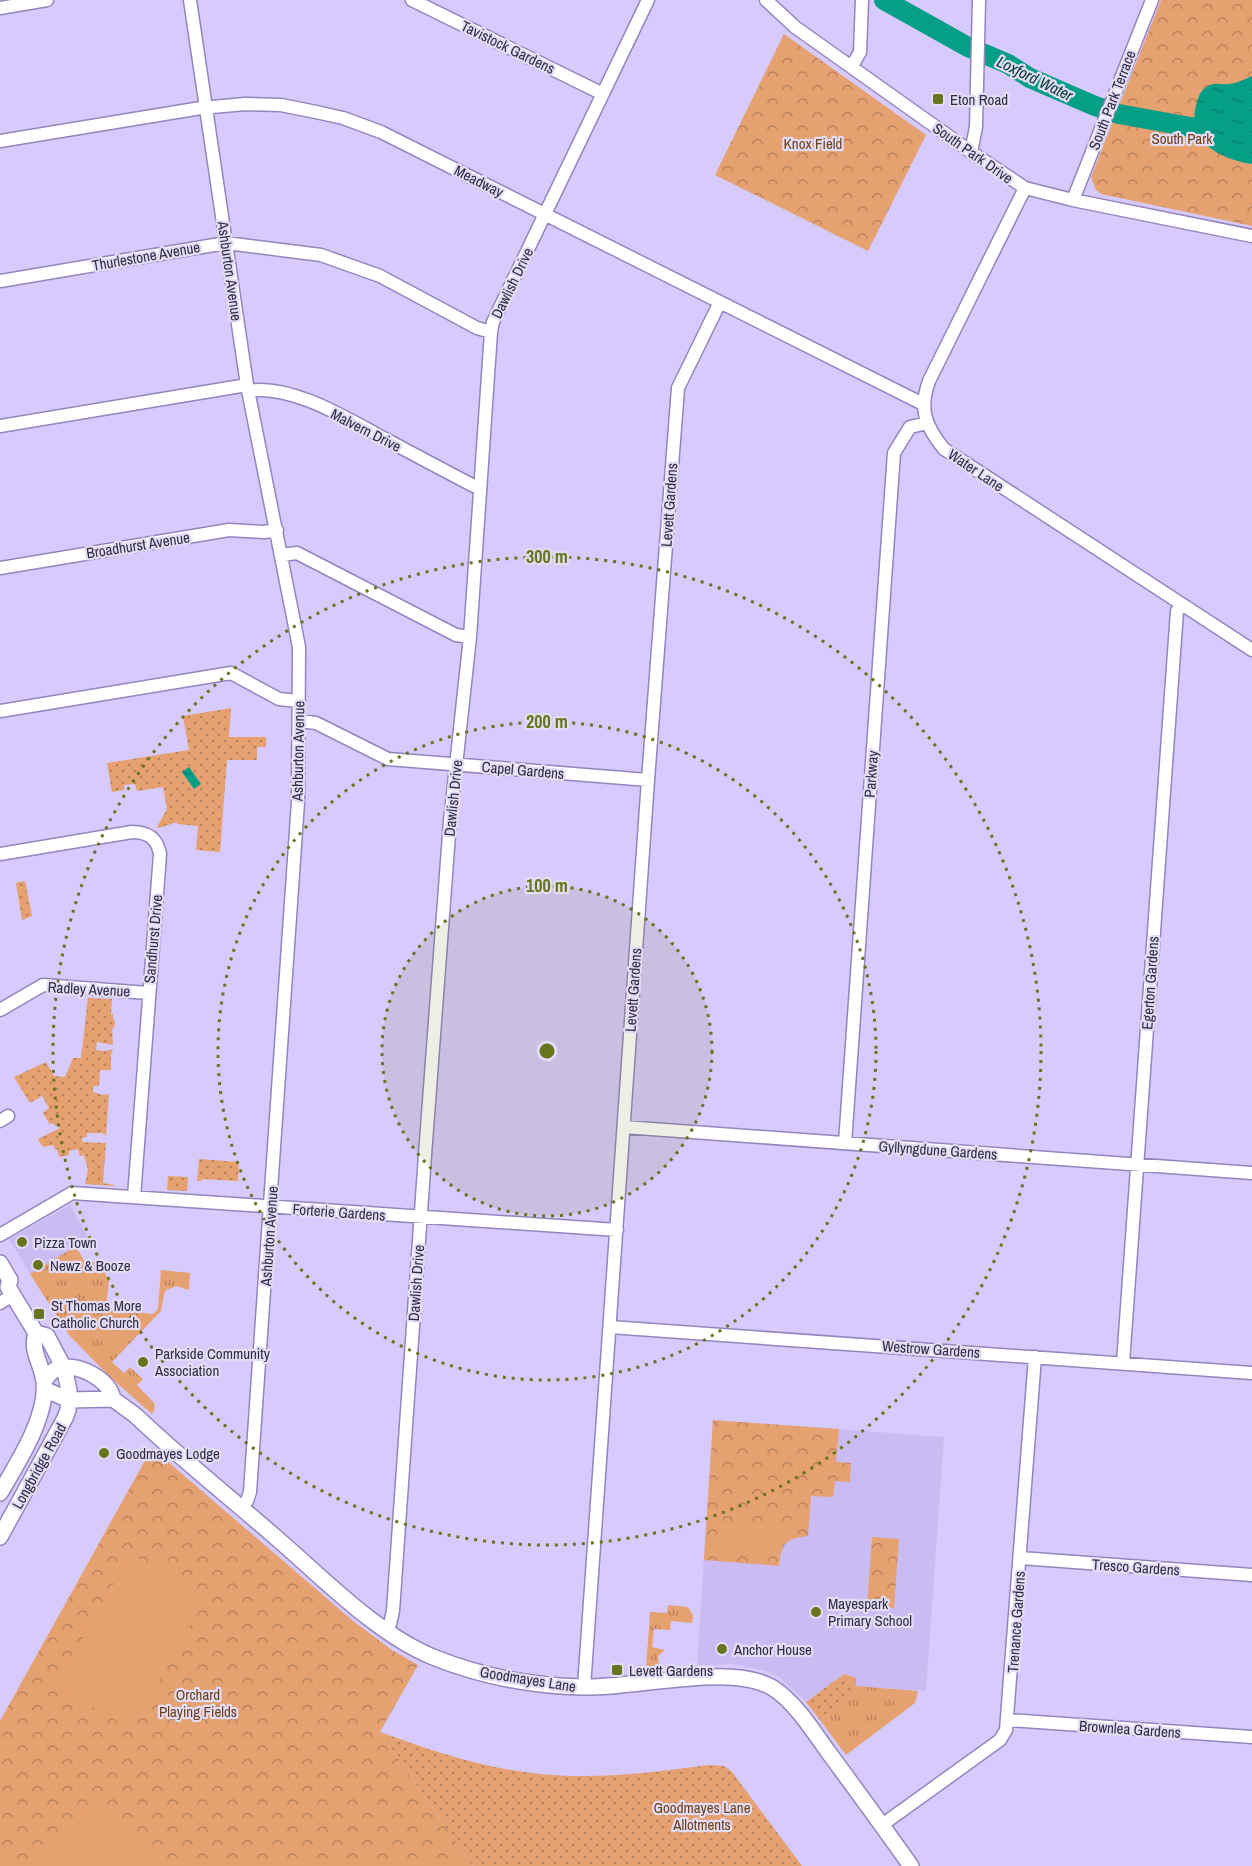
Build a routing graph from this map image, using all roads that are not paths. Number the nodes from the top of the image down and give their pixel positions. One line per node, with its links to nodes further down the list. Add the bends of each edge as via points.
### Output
1 (46, 0): 9 (street)
2 (190, 0): 12 (street, Ashburton Avenue)
3 (412, 0): 11 (street, Tavistock Gardens)
4 (648, 0): 11 (street, Dawlish Drive)
5 (766, 0): 10 (street, South Park Drive, via 795,27)
6 (862, 0): 10 (street, via 860,52)
7 (980, 0): 14 (street, via 976,127)
8 (1152, 0): 16 (street, South Park Terrace)
9 (0, 8)
10 (852, 66): 14 (street, South Park Drive)
11 (603, 94): 17 (street, Dawlish Drive)
12 (206, 108): 13 (street, Meadway); 17 (street, Meadway, via 281,105 343,118 381,132); 19 (street, Ashburton Avenue)
13 (0, 141)
14 (971, 152): 15 (street, South Park Drive)
15 (1025, 188): 16 (street, South Park Drive); 24 (street, Water Lane, via 933,372)
16 (1074, 200): 18 (street, South Park Drive)
17 (545, 215): 21 (street, Meadway); 22 (street, Dawlish Drive)
18 (1252, 236)
19 (226, 243): 20 (street, Thurlestone Avenue); 22 (street, Thurlestone Avenue, via 321,255 380,276); 23 (street, Ashburton Avenue)
20 (0, 281)
21 (720, 302): 24 (street, Meadway); 38 (street, Levett Gardens, via 678,388)
22 (491, 332): 27 (street, Dawlish Drive)
23 (247, 388): 26 (street, Malvern Drive); 27 (street, Malvern Drive, via 311,402); 28 (street, Ashburton Avenue)
24 (923, 404): 25 (street, Water Lane)
25 (927, 423): 31 (street, Water Lane, via 944,449); 43 (street, Parkway, via 910,427 894,453)
26 (0, 426)
27 (480, 487): 32 (street, Dawlish Drive)
28 (276, 530): 29 (street, Ashburton Avenue); 30 (street, Broadhurst Avenue, via 229,530)
29 (282, 555): 32 (street, via 297,553 456,635); 34 (street, Ashburton Avenue, via 299,647)
30 (0, 568)
31 (1181, 605): 33 (street, Water Lane); 44 (street, Egerton Gardens, via 1177,611)
32 (470, 637): 37 (street, Dawlish Drive)
33 (1252, 650)
34 (299, 701): 35 (street, via 279,699 231,673); 36 (street, Ashburton Avenue)
35 (0, 711)
36 (299, 721): 37 (street, Capel Gardens, via 316,723 388,759); 47 (street, Ashburton Avenue, via 298,802)
37 (457, 765): 38 (street, Capel Gardens); 48 (street, Dawlish Drive)
38 (648, 780): 42 (street, Levett Gardens)
39 (0, 854): 40 (street, Sandhurst Drive, via 132,832 155,839 160,854)
40 (148, 993): 41 (street, Radley Avenue, via 43,985); 46 (street, Sandhurst Drive)
41 (0, 1010)
42 (624, 1127): 43 (street, Gyllyngdune Gardens); 49 (street, Levett Gardens)
43 (845, 1143): 44 (street, Gyllyngdune Gardens)
44 (1137, 1165): 45 (street, Gyllyngdune Gardens); 56 (street, Egerton Gardens)
45 (1252, 1173)
46 (134, 1197): 47 (street, Forterie Gardens); 50 (street, Forterie Gardens, via 68,1194)
47 (271, 1208): 48 (street, Forterie Gardens); 63 (street, Ashburton Avenue, via 250,1492)
48 (421, 1217): 49 (street, Forterie Gardens); 67 (street, Dawlish Drive, via 393,1611)
49 (617, 1230): 53 (street, Levett Gardens)
50 (0, 1235)
51 (0, 1263): 52 (main road, Longbridge Road, via 10,1280)
52 (5, 1293): 54 (main road, Longbridge Road)
53 (610, 1327): 55 (street, Westrow Gardens); 68 (street, Levett Gardens)
54 (36, 1333): 57 (main road, Longbridge Road, via 47,1336); 59 (main road, Longbridge Road, via 33,1344)
55 (1035, 1357): 56 (street, Westrow Gardens); 65 (street, Trenance Gardens)
56 (1123, 1363): 58 (street, Westrow Gardens)
57 (64, 1368): 59 (main road, via 52,1371); 60 (main road, Goodmayes Lane, via 95,1376 112,1391); 61 (main road, Longbridge Road)
58 (1252, 1373)
59 (44, 1385): 61 (main road); 62 (main road, Longbridge Road, via 37,1424)
60 (113, 1399): 61 (main road); 63 (main road, Goodmayes Lane)
61 (69, 1400): 64 (main road, Longbridge Road, via 65,1418)
62 (0, 1493)
63 (242, 1507): 67 (main road, Goodmayes Lane)
64 (0, 1537)
65 (1020, 1558): 66 (street, Tresco Gardens); 69 (street, Trenance Gardens)
66 (1252, 1575)
67 (385, 1630): 68 (main road, Goodmayes Lane, via 432,1657 465,1668 531,1683)
68 (584, 1688): 71 (main road, Goodmayes Lane, via 729,1676 768,1686 799,1714)
69 (1008, 1720): 70 (street, Brownlea Gardens); 71 (street, Trenance Gardens, via 1000,1740)
70 (1252, 1737)
71 (882, 1825): 72 (main road, Goodmayes Lane)
72 (911, 1866)

